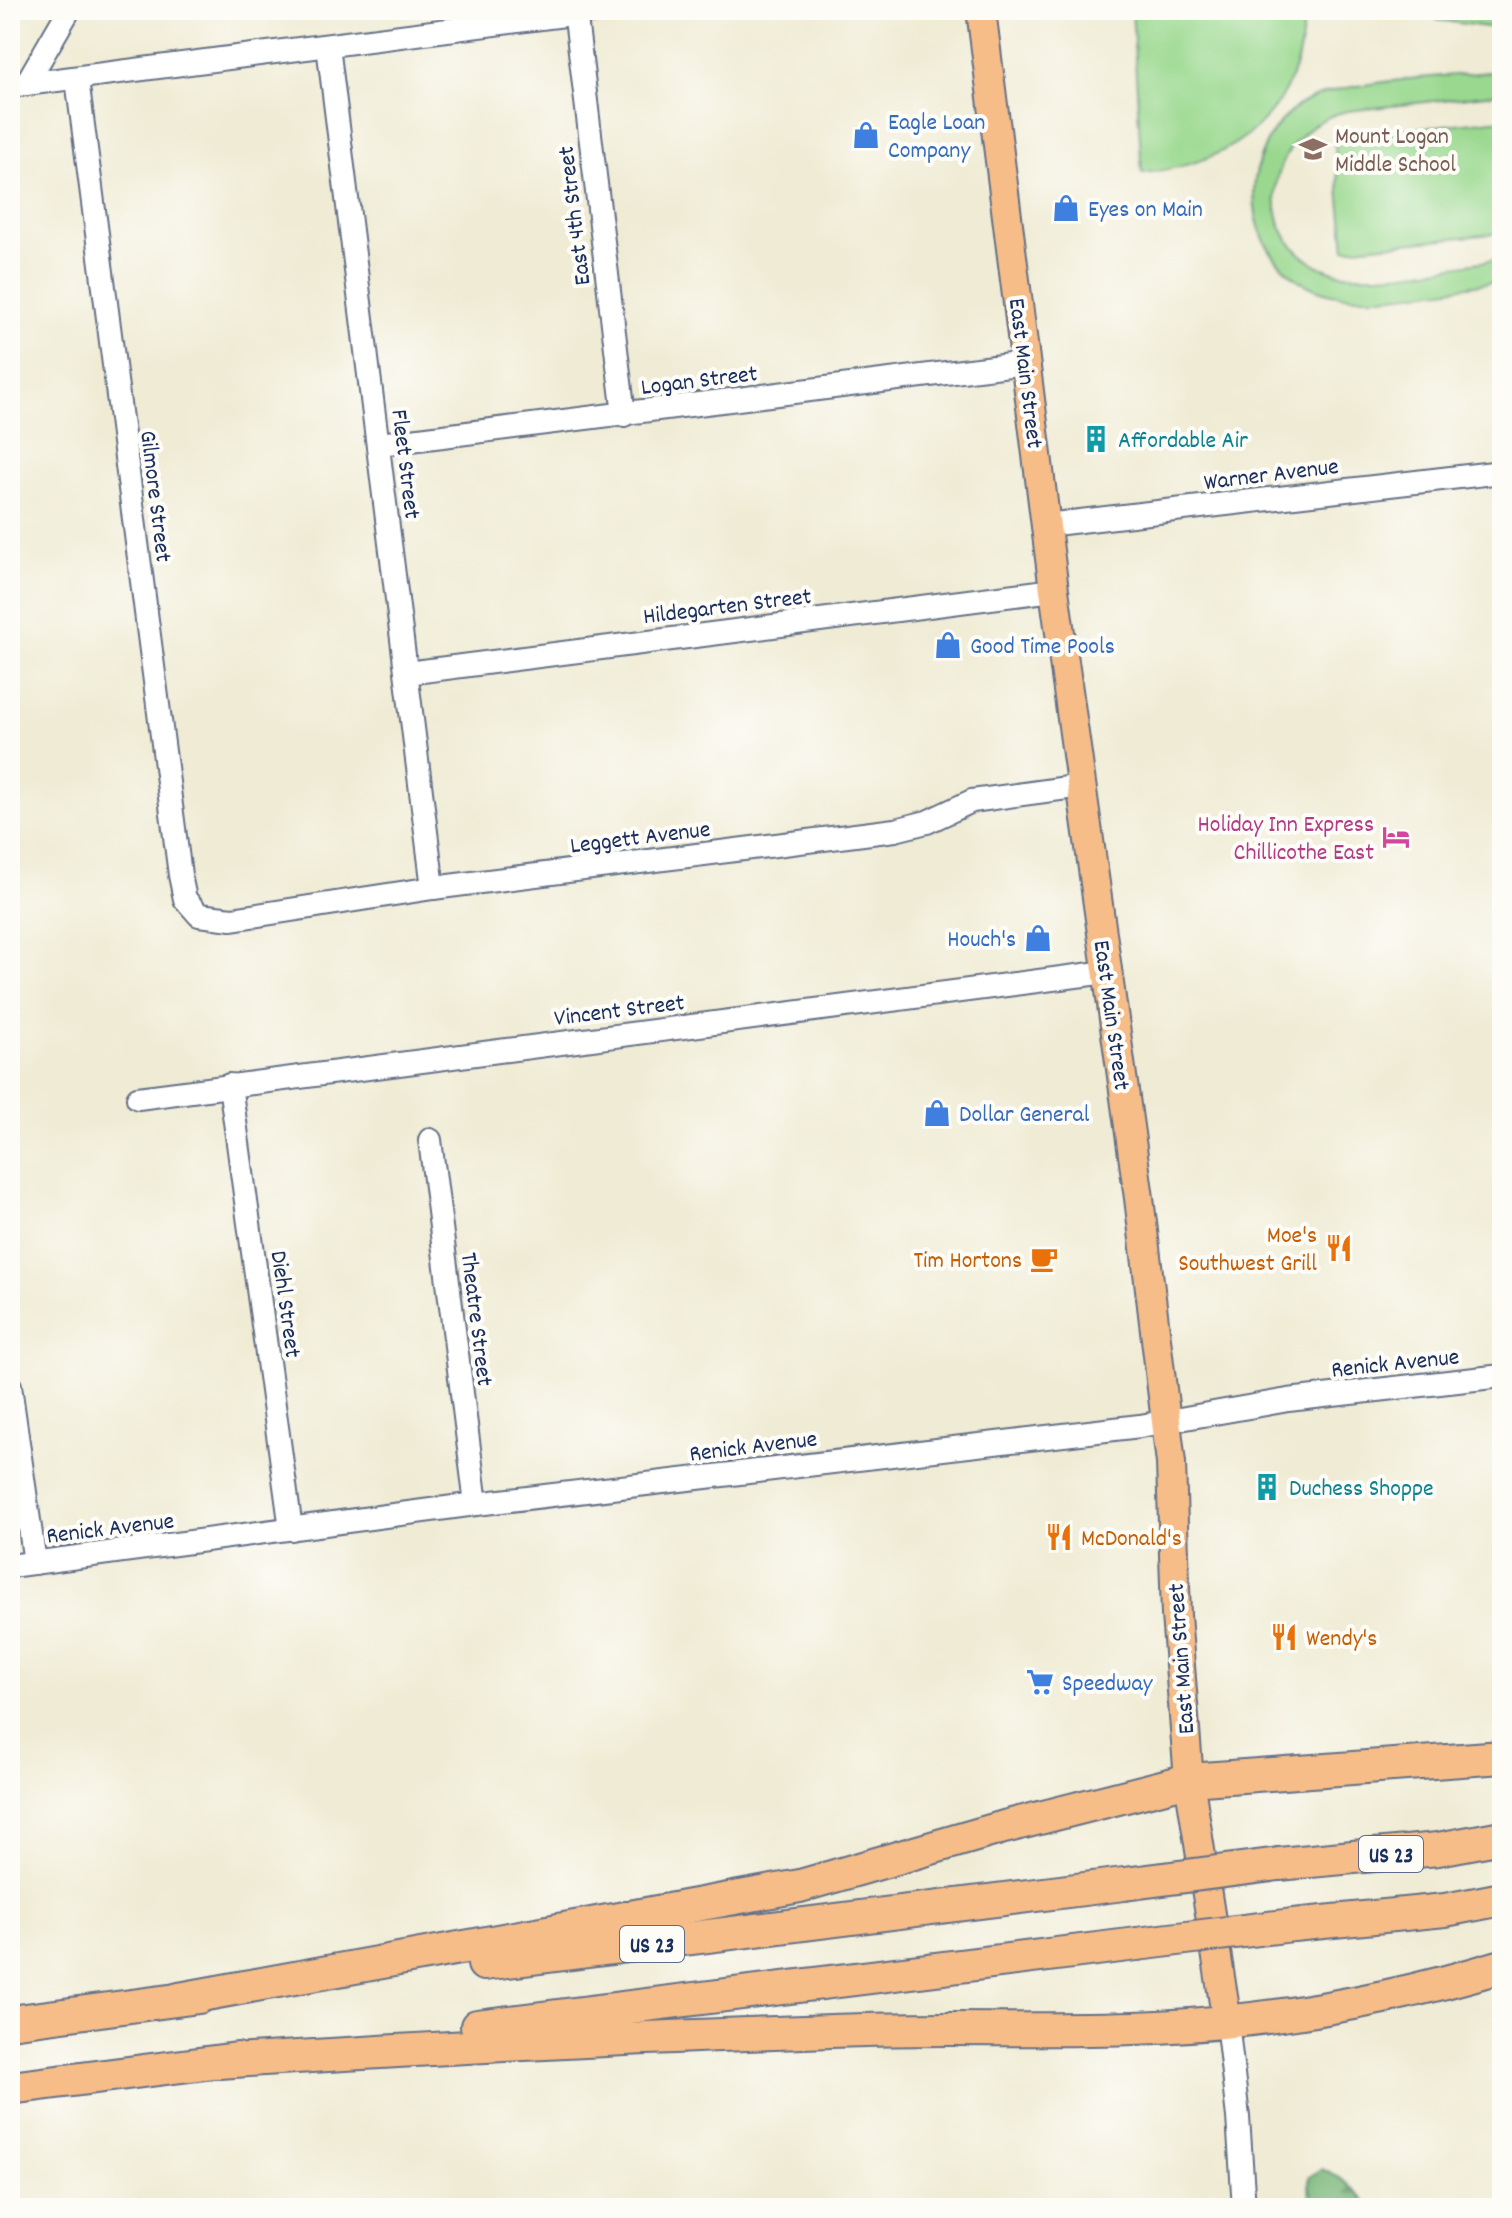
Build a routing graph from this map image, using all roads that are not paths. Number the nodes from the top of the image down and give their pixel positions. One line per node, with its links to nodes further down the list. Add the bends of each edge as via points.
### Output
1 (69, 10): 7 (street)
2 (604, 10): 4 (street)
3 (981, 10): 8 (main road, East Main Street)
4 (573, 11): 5 (street); 9 (street, East 4th Street)
5 (328, 46): 6 (street); 10 (street, Fleet Street)
6 (77, 79): 7 (street); 17 (street, Gilmore Street, via 180,875 185,899)
7 (18, 85)
8 (1026, 363): 9 (street, Logan Street); 12 (main road, East Main Street)
9 (624, 415): 10 (street, Logan Street)
10 (379, 444): 14 (street, Fleet Street)
11 (1502, 472): 12 (street, Warner Avenue)
12 (1046, 525): 13 (main road, East Main Street)
13 (1054, 590): 14 (street, Hildegarten Street); 15 (main road, East Main Street)
14 (407, 673): 16 (street, Fleet Street)
15 (1082, 786): 16 (street, Leggett Avenue, via 972,801 895,830); 18 (main road, East Main Street)
16 (433, 888): 17 (street, Leggett Avenue, via 232,919)
17 (199, 915)
18 (1107, 972): 19 (street, Vincent Street); 24 (main road, East Main Street)
19 (230, 1085): 20 (street, Vincent Street); 26 (street, Diehl Street)
20 (138, 1098)
21 (430, 1140): 25 (street, Theatre Street)
22 (1502, 1376): 24 (street, Renick Avenue, via 1288,1400)
23 (10, 1386): 27 (street)
24 (1166, 1421): 25 (street, Renick Avenue); 30 (main road, East Main Street)
25 (476, 1504): 26 (street, Renick Avenue)
26 (291, 1529): 27 (street, Renick Avenue)
27 (35, 1563): 28 (street, Renick Avenue)
28 (10, 1566)
29 (1502, 1757): 30 (highway)
30 (1189, 1780): 34 (highway, via 800,1886); 36 (main road, East Main Street)
31 (1502, 1837): 34 (highway, US 23, bridge, via 1438,1849)
32 (1502, 1899): 37 (highway, bridge)
33 (1502, 1966): 36 (highway, via 1385,1996)
34 (179, 1999): 35 (highway, US 23)
35 (10, 2022)
36 (1227, 2022): 37 (highway, via 573,2040); 39 (street)
37 (219, 2062): 38 (highway)
38 (10, 2088)
39 (1244, 2208)

